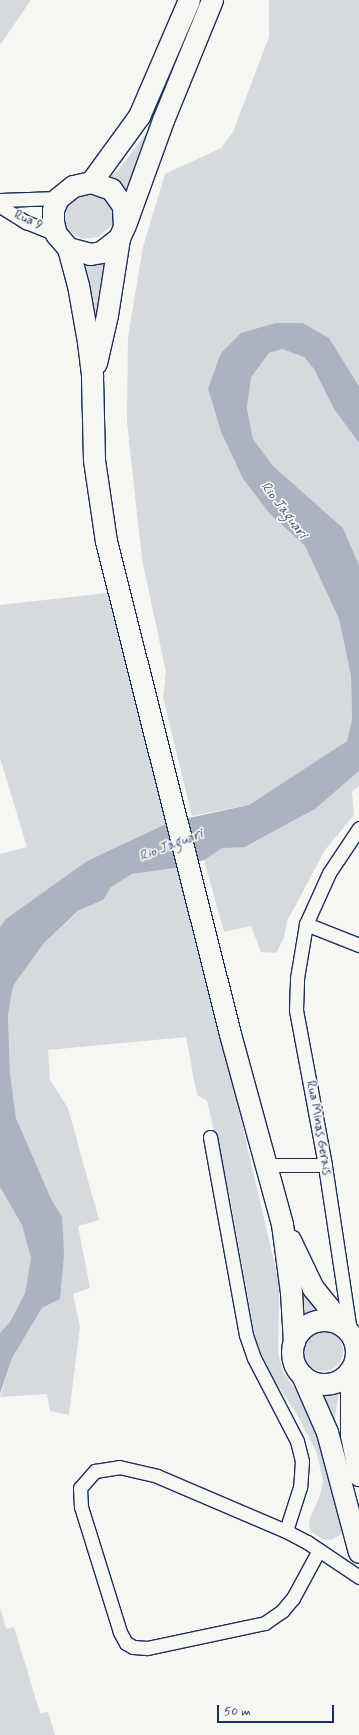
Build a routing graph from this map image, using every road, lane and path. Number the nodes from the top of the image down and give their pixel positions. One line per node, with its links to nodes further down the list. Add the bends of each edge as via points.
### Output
1 (190, 0): 3 (main road, via 139,116)
2 (212, 0): 7 (main road, via 163,120)
3 (91, 182): 4 (main road, via 72,186); 7 (main road, via 111,189 118,197 124,211)
4 (58, 198): 5 (street, Rua 9); 8 (main road, via 52,222)
5 (0, 200)
6 (0, 206): 8 (street, Rua 9)
7 (122, 232): 8 (main road, via 102,252 79,253); 9 (main road, via 107,315)
8 (62, 241): 9 (main road, via 81,300)
9 (92, 377): 14 (main road, via 94,460 106,541)
10 (359, 828): 11 (street, Rua Minas Gerais, via 329,873)
11 (306, 924): 12 (street); 15 (street, Rua Minas Gerais, via 299,958 296,1010)
12 (359, 945)
13 (210, 1137): 22 (street, via 246,1335 254,1358 297,1441 302,1461 300,1487)
14 (265, 1165): 15 (street); 16 (main road)
15 (325, 1165): 17 (street, Rua Minas Gerais)
16 (282, 1224): 17 (main road, via 313,1288); 18 (main road, via 291,1292)
17 (353, 1339): 18 (main road, via 325,1320 315,1321 298,1333); 19 (main road)
18 (294, 1342): 20 (main road, via 293,1360)
19 (352, 1370): 20 (main road, via 334,1383 312,1382); 21 (main road, via 351,1435)
20 (302, 1376): 24 (main road, via 327,1432)
21 (359, 1475)
22 (286, 1530): 23 (street); 23 (street, via 157,1476 119,1467 95,1471 80,1488 81,1507 120,1632 126,1643 133,1647 147,1648 265,1623 282,1611 293,1598)
23 (319, 1550): 25 (street)
24 (359, 1552)
25 (359, 1577)

